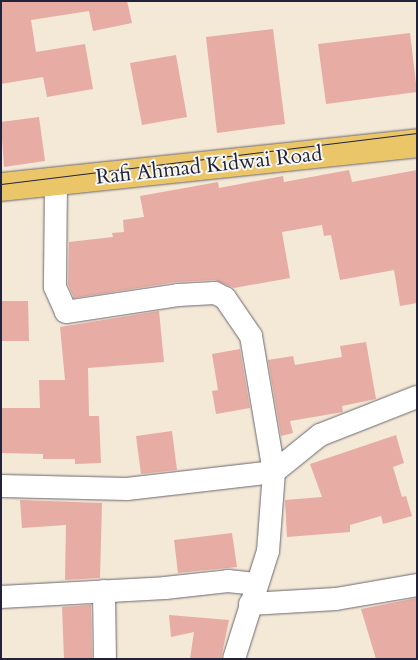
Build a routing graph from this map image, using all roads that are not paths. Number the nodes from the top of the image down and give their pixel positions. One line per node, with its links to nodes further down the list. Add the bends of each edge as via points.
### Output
1 (417, 143): 2 (main road, Rafi Ahmad Kidwai Road)
2 (56, 183): 3 (main road, Rafi Ahmad Kidwai Road); 5 (street, via 55,287 66,312 178,295 215,293 225,298 251,336)
3 (1, 187)
4 (417, 397): 5 (street, via 320,435)
5 (274, 472): 6 (street, via 127,490); 9 (street, via 268,551)
6 (1, 486)
7 (417, 585): 9 (street, via 336,599)
8 (104, 591): 9 (street, via 228,581); 10 (street); 11 (street)
9 (253, 594): 12 (street)
10 (1, 597)
11 (105, 659)
12 (234, 659)

